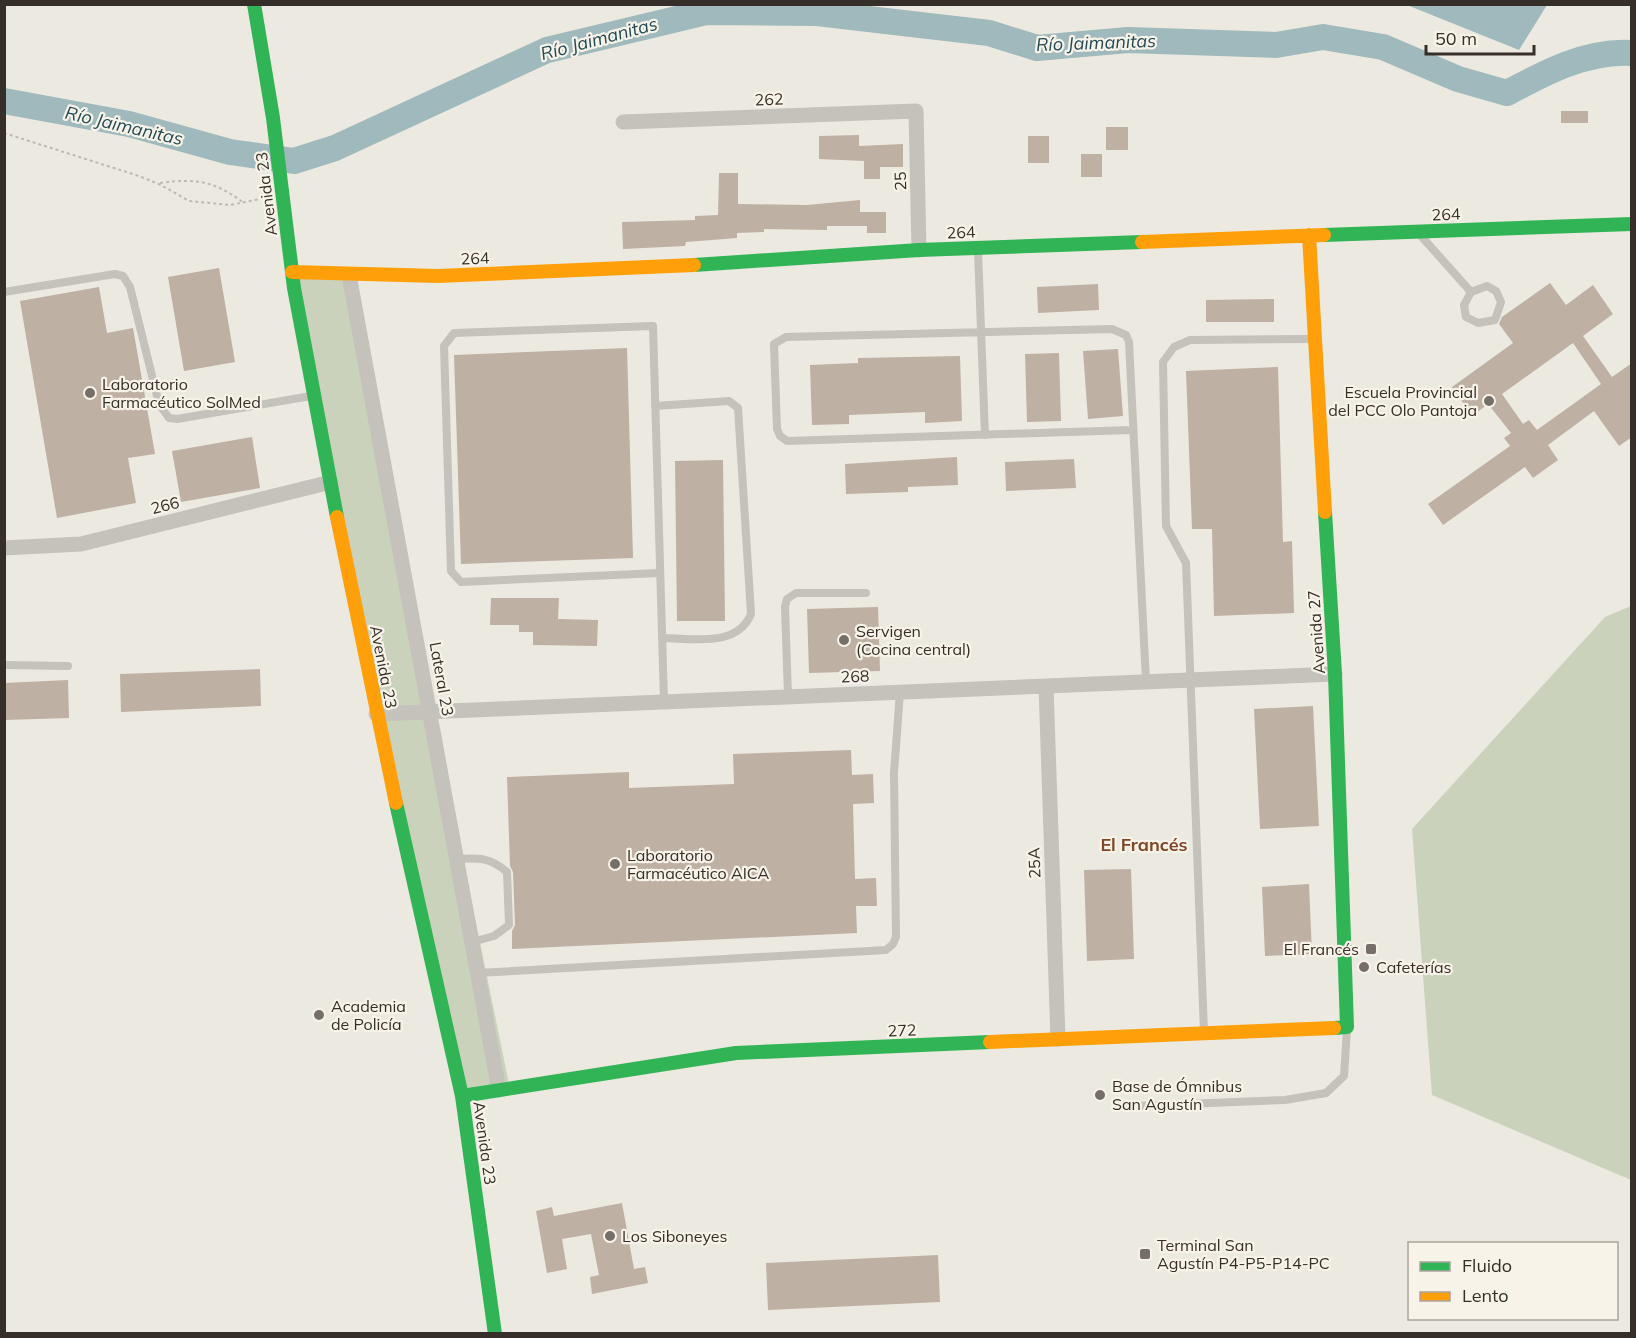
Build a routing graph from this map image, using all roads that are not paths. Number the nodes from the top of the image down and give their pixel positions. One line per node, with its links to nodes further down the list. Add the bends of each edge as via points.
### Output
1 (254, 4): 9 (street, Avenida 23)
2 (916, 111): 3 (street, 262); 8 (street, 25)
3 (623, 122)
4 (1632, 224): 5 (street, 264)
5 (1417, 231): 6 (street, 264); 12 (lane)
6 (1309, 235): 7 (street, 264); 14 (street, Avenida 27)
7 (978, 248): 8 (street, 264); 13 (lane)
8 (919, 250): 10 (street, 264, via 461,275)
9 (292, 272): 10 (street, 264); 15 (street, Avenida 23)
10 (348, 275): 33 (street, Lateral 23)
11 (4, 292): 15 (lane, via 115,274 123,276 130,287 159,404 169,418)
12 (1471, 292): 12 (lane, via 1464,305 1466,317 1478,323 1495,320 1501,302 1496,291 1487,286)
13 (982, 333): 17 (lane, via 1112,329 1123,332 1129,342); 18 (lane); 18 (lane, via 786,337 776,341 773,349 777,429 787,441)
14 (1314, 339): 26 (street, Avenida 27); 27 (lane, via 1191,340 1174,347 1163,362 1166,526 1186,563)
15 (313, 395): 19 (street, Avenida 23)
16 (656, 406): 21 (lane); 21 (lane, via 653,326 454,333 444,346 451,571 461,582); 23 (lane, via 729,401 740,411 751,614 747,625 737,634 721,638)
17 (1131, 430): 18 (lane); 28 (lane)
18 (985, 435)
19 (332, 482): 20 (street, 266, via 81,544); 34 (street, Avenida 23)
20 (4, 548)
21 (659, 573): 23 (lane)
22 (866, 593): 31 (lane, via 796,593 787,599)
23 (662, 638): 32 (lane)
24 (4, 665): 25 (lane)
25 (68, 666)
26 (1335, 674): 27 (street, 268); 38 (street, Avenida 27)
27 (1190, 680): 28 (street, 268); 39 (lane)
28 (1146, 681): 29 (street, 268)
29 (1046, 686): 30 (street, 268); 40 (street, 25A)
30 (900, 692): 31 (street, 268); 37 (lane, via 894,773 896,937 886,950)
31 (788, 696): 32 (street, 268)
32 (664, 702): 33 (street, 268)
33 (429, 711): 34 (street, 268); 35 (street, Lateral 23)
34 (376, 714): 42 (street, Avenida 23)
35 (456, 859): 36 (street, Lateral 23); 36 (lane, via 485,858 507,872 509,925 494,936)
36 (472, 942): 37 (street, Lateral 23)
37 (478, 973): 41 (street, Lateral 23)
38 (1347, 1027): 39 (street, 272); 43 (lane, via 1344,1076 1326,1093 1285,1100)
39 (1204, 1033): 40 (street, 272)
40 (1058, 1039): 41 (street, 272, via 736,1053)
41 (499, 1090): 42 (street, 272)
42 (462, 1096): 44 (street, Avenida 23)
43 (1137, 1106)
44 (495, 1334)

